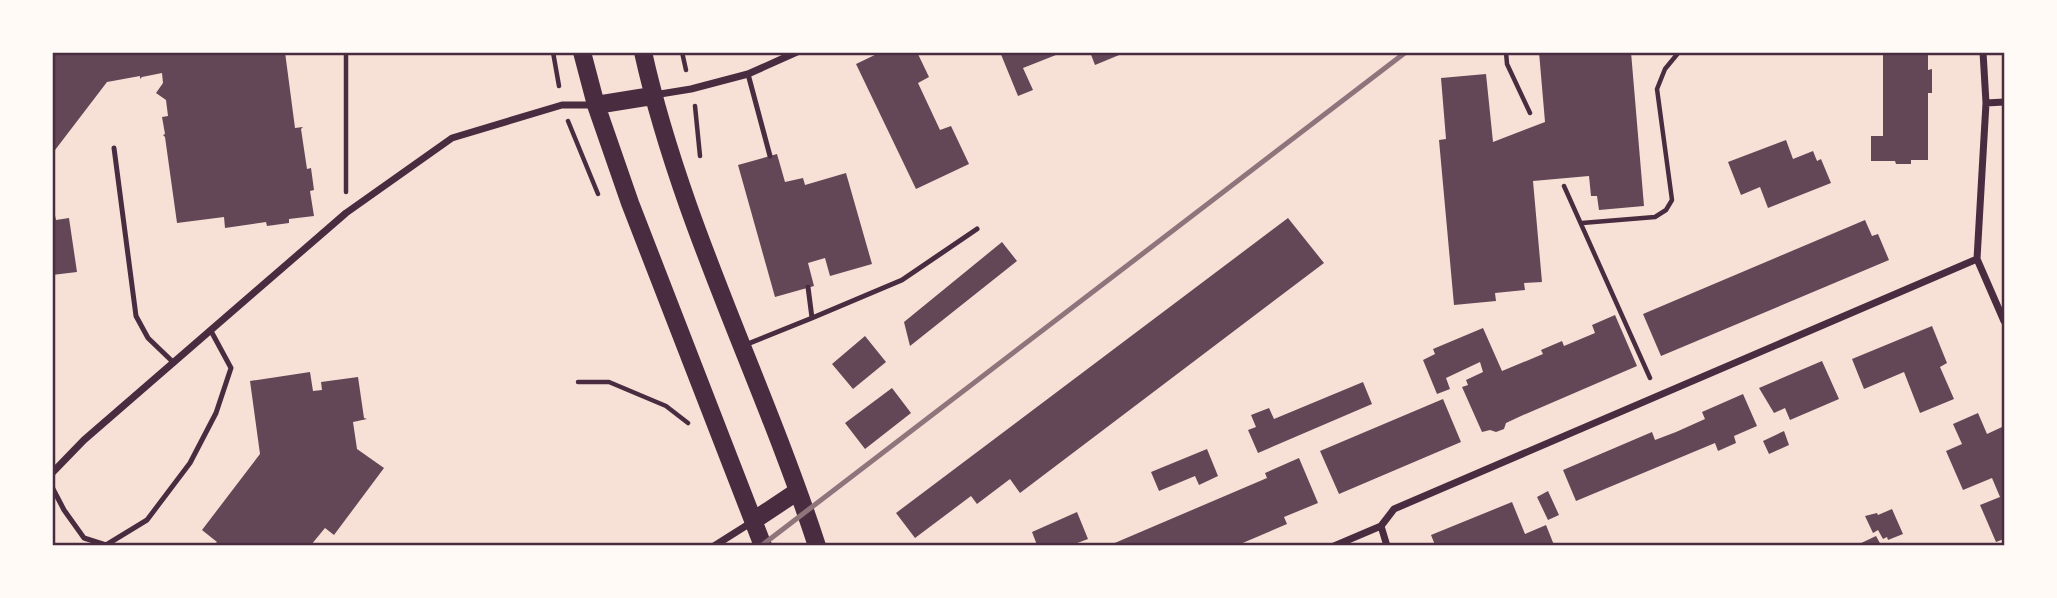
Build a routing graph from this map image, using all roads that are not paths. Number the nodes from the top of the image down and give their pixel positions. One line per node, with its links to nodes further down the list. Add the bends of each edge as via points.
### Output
1 (582, 52): 9 (main road)
2 (642, 52): 6 (main road)
3 (797, 52): 5 (street)
4 (1983, 52): 8 (street)
5 (748, 74): 6 (street); 11 (lane)
6 (652, 96): 9 (main road); 18 (main road)
7 (2004, 102): 8 (street)
8 (1986, 103): 13 (street)
9 (596, 105): 17 (street, via 562,105 452,138 346,214); 23 (main road)
10 (114, 148): 19 (lane, via 136,316 148,338)
11 (770, 156)
12 (977, 229): 15 (lane, via 902,280)
13 (1977, 259): 16 (street); 24 (street, via 1394,509)
14 (808, 287): 15 (lane)
15 (812, 318): 18 (lane)
16 (2004, 321)
17 (211, 331): 19 (street); 21 (lane, via 231,368 220,401 190,463 147,520 106,545 84,538)
18 (742, 346): 22 (main road)
19 (174, 363): 20 (street, via 83,440)
20 (52, 473)
21 (52, 486)
22 (798, 491): 23 (main road); 27 (main road)
23 (753, 521): 25 (street); 26 (main road)
24 (1381, 526): 28 (street); 29 (street)
25 (714, 545)
26 (763, 545)
27 (817, 545)
28 (1335, 545)
29 (1387, 545)

